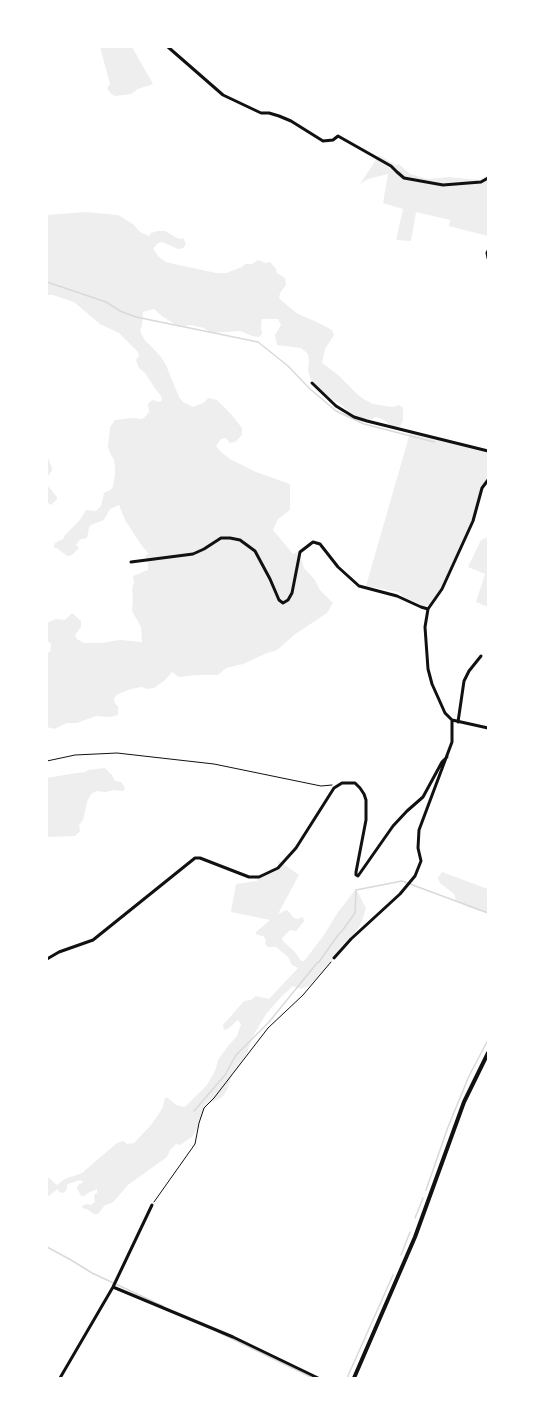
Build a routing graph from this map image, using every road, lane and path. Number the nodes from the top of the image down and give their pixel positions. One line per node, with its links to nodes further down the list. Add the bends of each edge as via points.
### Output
1 (168, 47): 2 (street, via 223,95 261,113 291,120 323,141 333,140 338,136 391,166 404,178 442,185 481,182)
2 (488, 178)
3 (488, 251): 4 (street)
4 (488, 258)
5 (312, 383): 6 (street, via 336,406 354,417)
6 (488, 451)
7 (488, 480): 9 (street, via 482,488 472,521 442,589)
8 (131, 562): 9 (street, via 194,554 221,538 240,540 255,551 279,600 283,603 292,593 300,552 313,542 320,544 338,567 359,586 397,596)
9 (428, 609): 11 (street, via 425,627 428,669 435,690)
10 (481, 656): 12 (street, via 464,681)
11 (450, 719): 12 (street); 14 (street, via 452,742)
12 (458, 722): 13 (street)
13 (488, 728)
14 (447, 757): 16 (street, via 423,798 393,826 358,876 356,872 366,820 366,800 355,783); 17 (street, via 419,830 418,848 421,861 415,876)
15 (47, 760): 16 (path, via 75,755 117,753 214,764 321,786)
16 (342, 783): 18 (street, via 334,788 296,848 278,868 259,877 249,877 194,858 93,940)
17 (334, 958): 20 (path, via 303,995 268,1028 204,1108 195,1144)
18 (47, 959)
19 (488, 1053): 24 (main road, via 464,1102 416,1237)
20 (152, 1205): 21 (street)
21 (113, 1287): 22 (street); 23 (street, via 233,1337)
22 (60, 1378)
23 (318, 1378)
24 (354, 1378)

